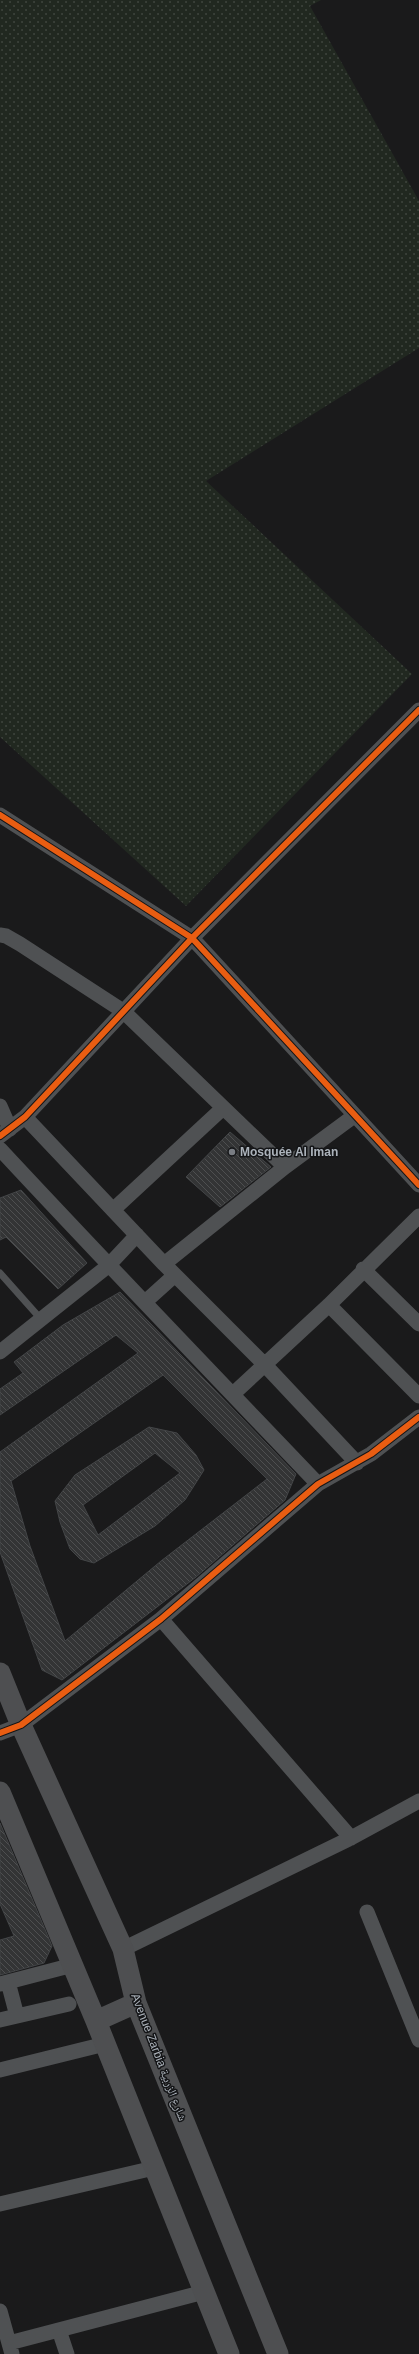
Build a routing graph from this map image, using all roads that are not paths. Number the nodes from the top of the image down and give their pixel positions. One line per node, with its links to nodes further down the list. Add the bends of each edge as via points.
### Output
1 (419, 710): 4 (street)
2 (0, 815): 4 (street)
3 (0, 935): 5 (street, via 20,944)
4 (192, 938): 5 (street); 8 (street)
5 (123, 1011): 7 (street); 9 (street)
6 (0, 1106): 10 (street)
7 (223, 1108): 12 (street); 14 (street)
8 (354, 1116): 12 (street); 13 (street)
9 (25, 1117): 10 (street); 14 (street)
10 (5, 1133)
11 (0, 1149): 18 (street)
12 (285, 1167): 17 (street)
13 (419, 1185)
14 (114, 1209): 16 (street)
15 (419, 1216): 19 (street)
16 (137, 1235): 17 (street); 18 (street)
17 (164, 1264): 21 (street)
18 (108, 1266): 22 (street); 24 (street)
19 (363, 1270): 23 (street); 25 (street)
20 (0, 1273): 24 (lane)
21 (175, 1275): 22 (street); 27 (street)
22 (145, 1302): 28 (street)
23 (329, 1305): 27 (street); 29 (street)
24 (40, 1318): 26 (street)
25 (419, 1324)
26 (0, 1352)
27 (265, 1365): 28 (street); 31 (street)
28 (232, 1394): 32 (street)
29 (419, 1396)
30 (419, 1417): 31 (street)
31 (357, 1463): 32 (street)
32 (318, 1484): 33 (street)
33 (161, 1619): 35 (street); 39 (street)
34 (0, 1673): 35 (main road, Avenue Zarbia شارع الزربية)
35 (21, 1726): 36 (street); 41 (main road, Avenue Zarbia شارع الزربية)
36 (0, 1732)
37 (0, 1792): 42 (main road)
38 (419, 1801): 39 (street)
39 (351, 1838): 41 (street)
40 (367, 1912): 49 (street)
41 (123, 1949): 44 (main road, Avenue Zarbia شارع الزربية)
42 (73, 1965): 43 (street); 48 (main road)
43 (4, 1983): 46 (street)
44 (136, 2003): 48 (main road); 60 (main road, Avenue Zarbia شارع الزربية)
45 (69, 2004): 46 (street)
46 (17, 2016): 47 (street)
47 (0, 2020)
48 (96, 2020): 50 (main road)
49 (419, 2040)
50 (105, 2044): 51 (street); 52 (main road)
51 (0, 2070)
52 (154, 2168): 53 (street); 54 (main road)
53 (0, 2204)
54 (204, 2292): 56 (street); 59 (main road)
55 (0, 2311): 57 (street)
56 (59, 2330): 57 (street); 58 (street)
57 (10, 2349)
58 (66, 2354)
59 (229, 2354)
60 (278, 2354)

